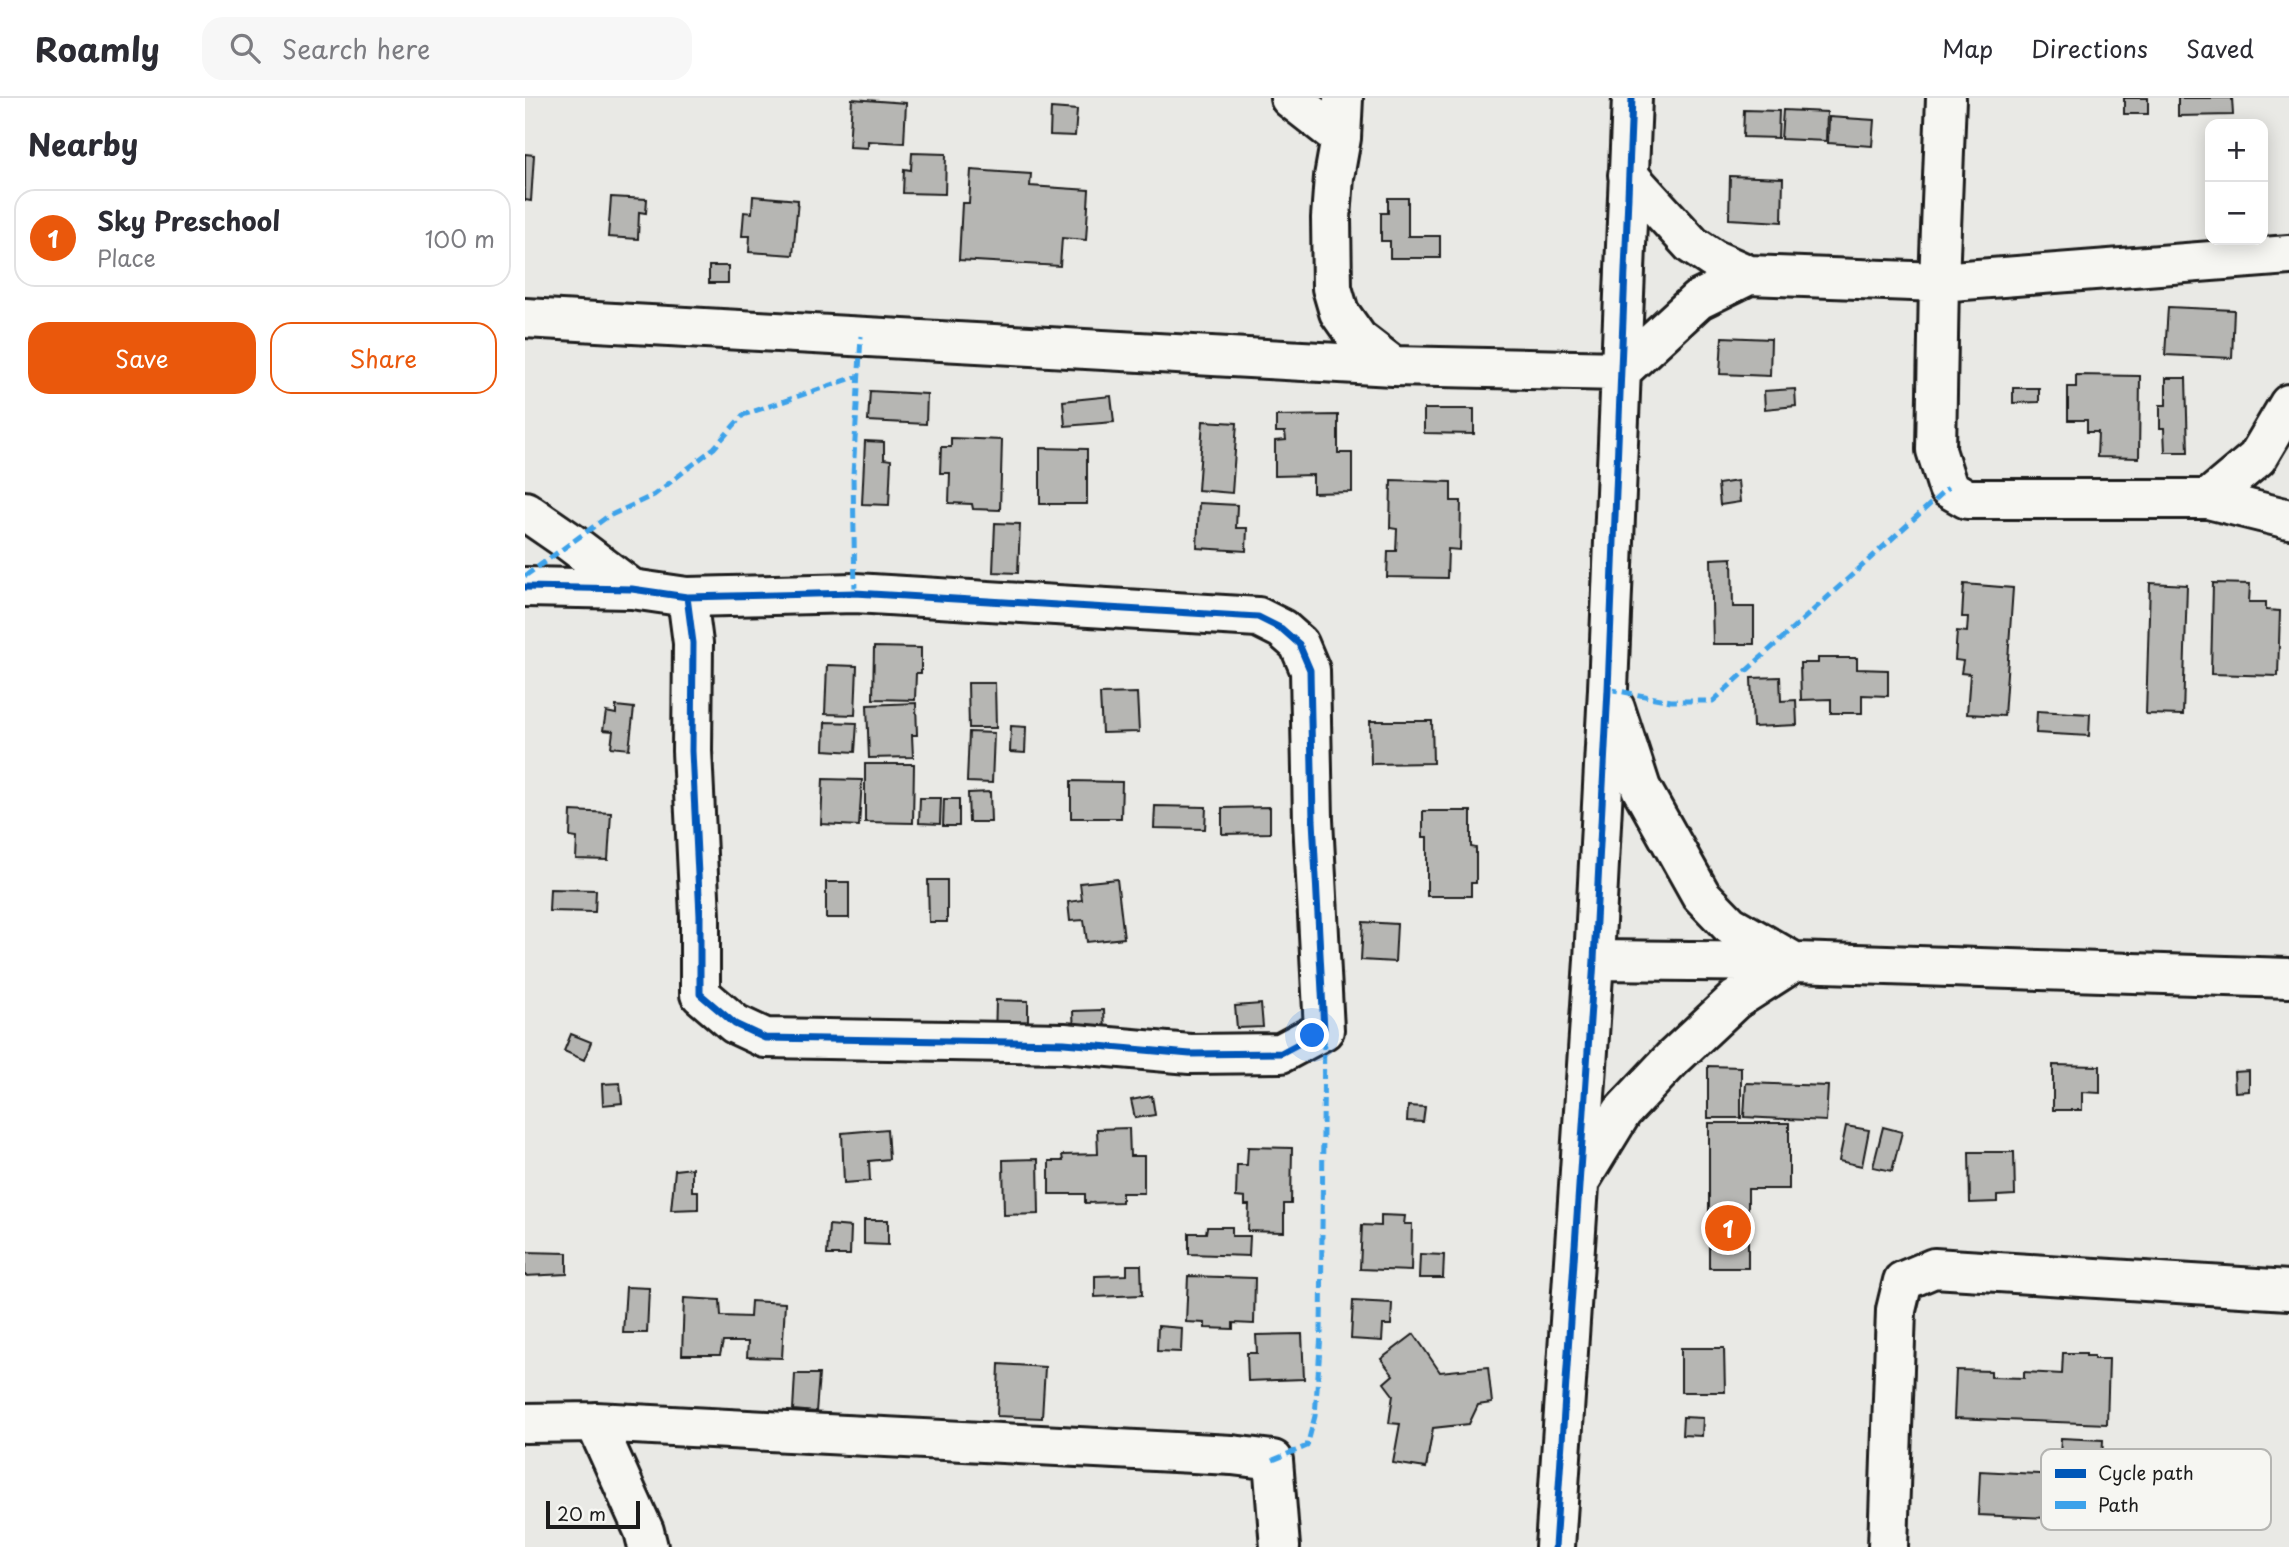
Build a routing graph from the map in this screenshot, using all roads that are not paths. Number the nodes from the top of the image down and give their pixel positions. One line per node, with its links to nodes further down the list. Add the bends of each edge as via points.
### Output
1 (1290, 98): 5 (street)
2 (1343, 98): 5 (street)
3 (1632, 98): 6 (street)
4 (1946, 98): 9 (street)
5 (1341, 138): 11 (street, via 1331,218 1332,288 1339,312 1358,339)
6 (1629, 175): 8 (street, via 1692,245); 12 (street)
7 (2289, 255): 9 (street)
8 (1749, 275): 9 (street); 12 (street, via 1698,300)
9 (1938, 282): 14 (street, via 1936,450 1948,488 1967,499)
10 (525, 318): 11 (street)
11 (1392, 366): 12 (street)
12 (1621, 371): 20 (street)
13 (2289, 404): 14 (street, via 2256,458)
14 (2208, 499): 16 (street)
15 (525, 511): 18 (street)
16 (2289, 519)
17 (525, 587): 18 (street)
18 (632, 589): 19 (street)
19 (687, 597): 19 (street, via 869,594 1258,617 1282,629 1299,644 1310,670 1324,1030 1282,1053 1189,1054 1064,1043 765,1038 735,1024 700,994 693,643)
20 (1608, 689): 21 (street); 22 (street, via 1641,788 1701,895 1730,925)
21 (1594, 960): 22 (street); 24 (street)
22 (1794, 962): 23 (street); 24 (street, via 1735,1000 1672,1059 1622,1112)
23 (2289, 978)
24 (1579, 1182): 30 (street)
25 (2289, 1290): 31 (street, via 1934,1268 1903,1281 1896,1310)
26 (595, 1422): 27 (street); 28 (street); 29 (street, via 1273,1460)
27 (525, 1423)
28 (648, 1547)
29 (1280, 1547)
30 (1555, 1547)
31 (1888, 1547)

